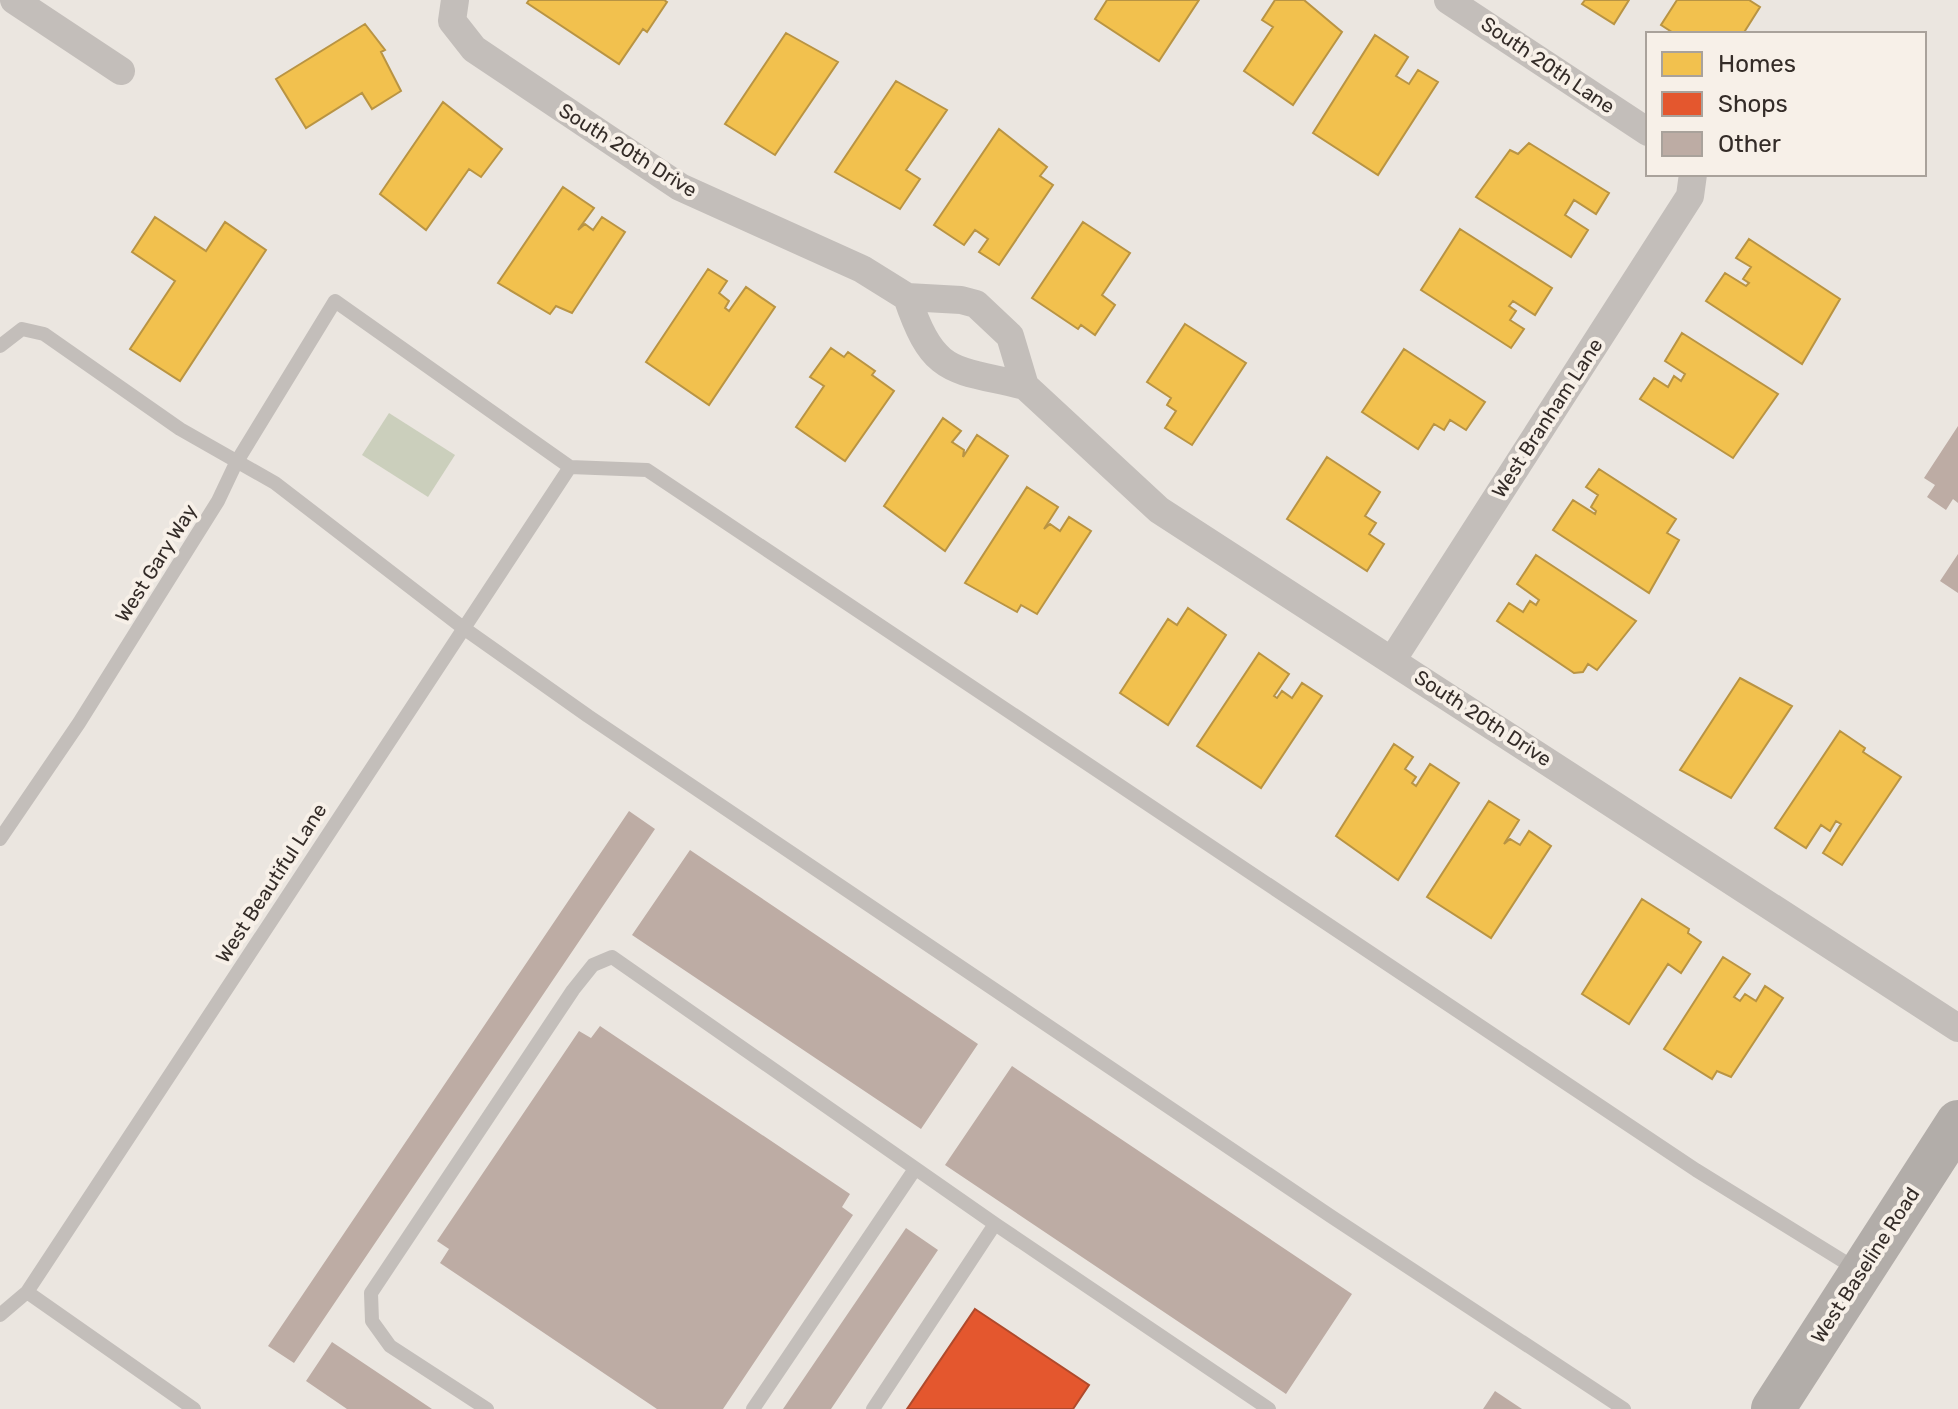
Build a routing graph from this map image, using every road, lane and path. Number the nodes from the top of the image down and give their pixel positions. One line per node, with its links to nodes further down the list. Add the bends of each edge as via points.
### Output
1 (14, 0): 4 (street)
2 (1448, 0): 5 (street, South 20th Lane)
3 (454, 10): 7 (street, South 20th Drive, via 474,49 680,187 862,269)
4 (121, 71)
5 (1646, 131)
6 (1693, 176): 13 (street, West Branham Lane, via 1690,196)
7 (907, 297): 9 (street, via 934,354 962,374); 9 (street, South 20th Drive, via 961,300 994,317 1010,336)
8 (0, 346): 10 (lane, via 22,329 44,334)
9 (1025, 386): 13 (street, South 20th Drive, via 1159,510)
10 (236, 463): 11 (lane, West Gary Way, via 335,301); 12 (lane, via 275,483); 14 (lane, West Gary Way, via 154,605)
11 (570, 467): 12 (lane, West Beautiful Lane); 19 (lane, via 647,470 1671,1153)
12 (462, 627): 20 (lane, West Beautiful Lane); 27 (lane)
13 (1393, 659): 15 (street, South 20th Drive)
14 (0, 839)
15 (1958, 1028)
16 (1958, 1122): 19 (main road, West Baseline Road)
17 (915, 1169): 18 (lane); 23 (lane, via 612,957 593,965 371,1293 372,1321 390,1346); 24 (lane)
18 (995, 1224): 25 (lane); 26 (lane)
19 (1861, 1272): 28 (main road, West Baseline Road)
20 (27, 1292): 21 (lane, West Beautiful Lane); 22 (lane)
21 (0, 1315)
22 (194, 1409)
23 (487, 1409)
24 (753, 1409)
25 (873, 1409)
26 (1269, 1409)
27 (1624, 1409)
28 (1773, 1409)

